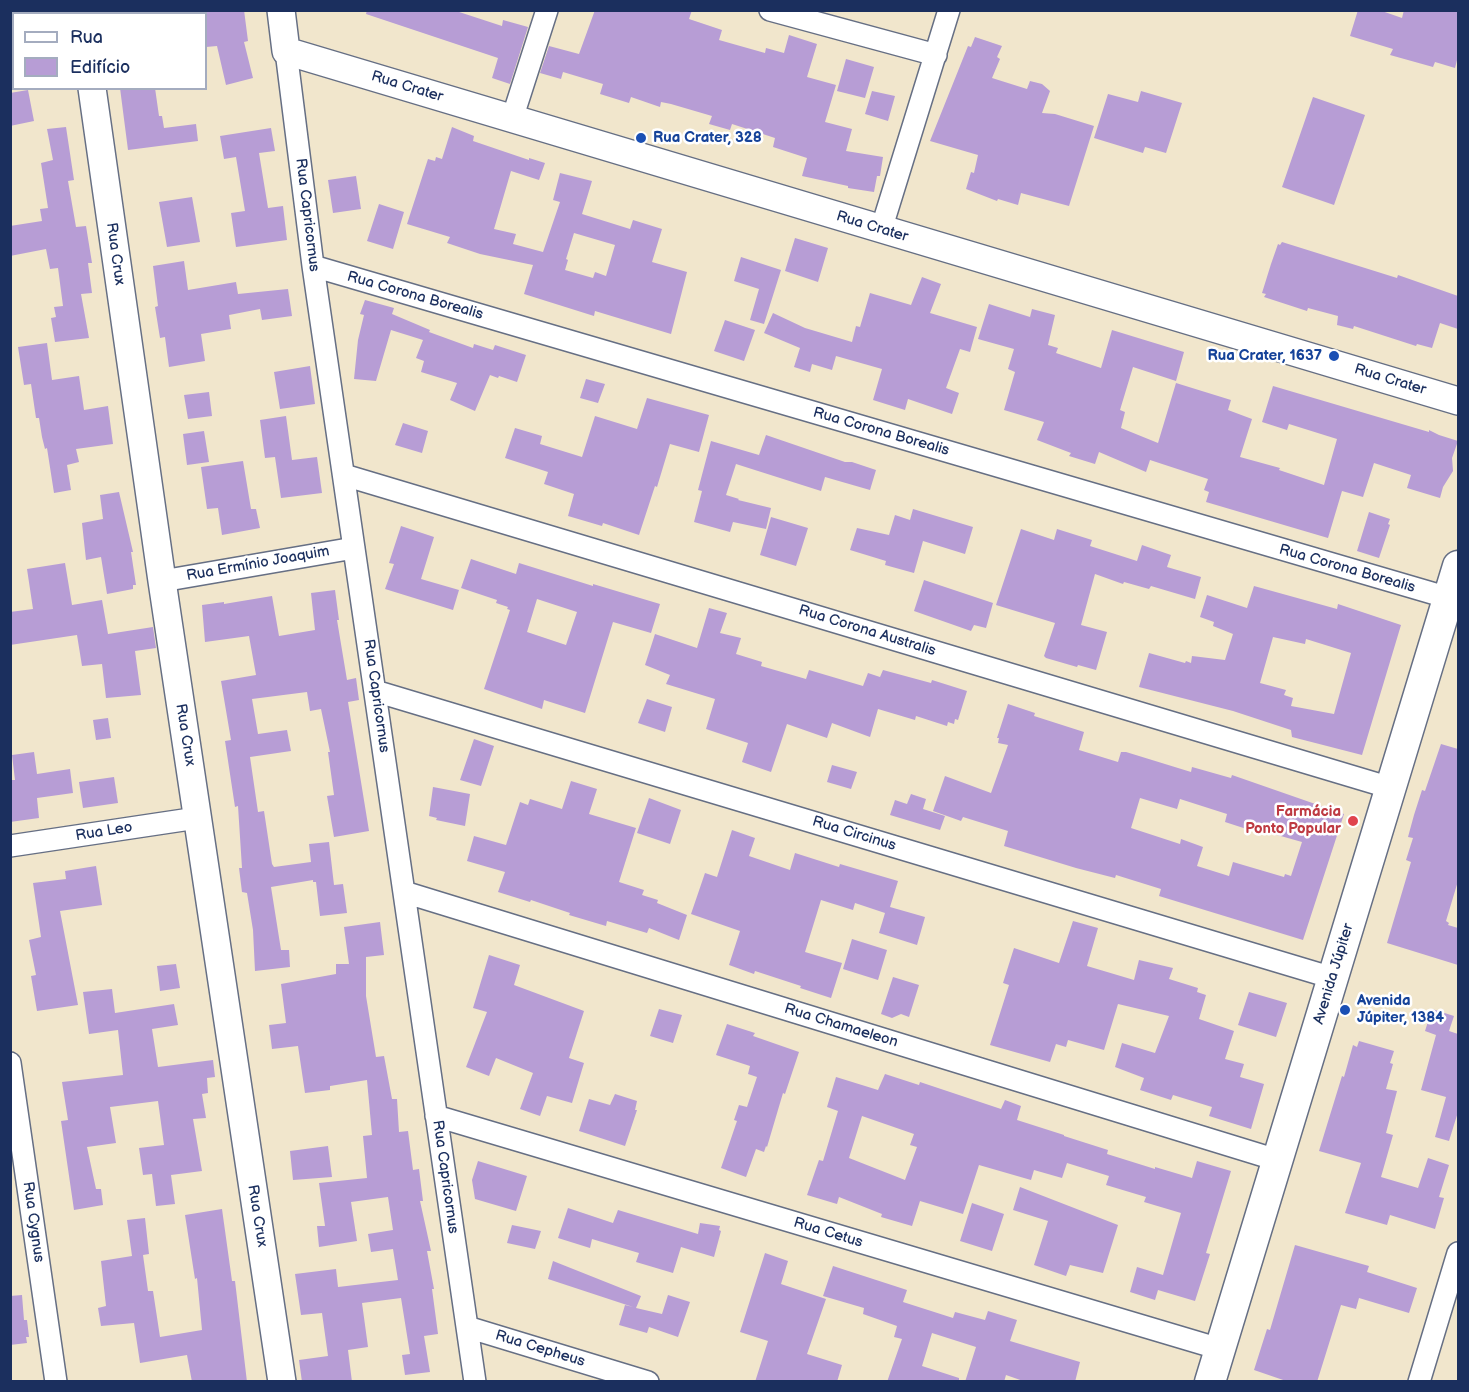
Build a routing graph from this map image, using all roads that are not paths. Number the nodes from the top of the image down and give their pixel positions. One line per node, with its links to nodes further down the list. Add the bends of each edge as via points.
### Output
1 (281, 10): 5 (street, Rua Capricornus)
2 (547, 10): 8 (street)
3 (770, 10): 6 (street)
4 (949, 10): 6 (street)
5 (286, 51): 8 (street, Rua Crater); 10 (street, Rua Capricornus)
6 (936, 55): 9 (street)
7 (92, 90): 15 (street, Rua Crux)
8 (512, 119): 9 (street, Rua Crater)
9 (881, 230): 11 (street, Rua Crater)
10 (313, 266): 12 (street, Rua Capricornus); 16 (street, Rua Corona Borealis)
11 (1458, 401)
12 (344, 475): 13 (street, Rua Capricornus); 18 (street, Rua Corona Australis)
13 (354, 548): 15 (street, Rua Ermínio Joaquim); 17 (street, Rua Capricornus)
14 (1458, 568): 16 (main road, Avenida Júpiter)
15 (162, 581): 19 (street, Rua Crux)
16 (1449, 598): 18 (main road, Avenida Júpiter)
17 (375, 690): 21 (street, Rua Capricornus); 22 (street, Rua Circinus)
18 (1391, 788): 22 (main road, Avenida Júpiter)
19 (197, 818): 20 (street, Rua Leo); 30 (street, Rua Crux)
20 (10, 846)
21 (404, 892): 24 (street, Rua Capricornus); 25 (street, Rua Chamaeleon)
22 (1333, 978): 25 (main road, Avenida Júpiter)
23 (10, 1063): 29 (street, Rua Cygnus)
24 (436, 1116): 27 (street, Rua Capricornus); 28 (street, Rua Cetus)
25 (1277, 1160): 28 (main road, Avenida Júpiter)
26 (1458, 1253): 34 (street)
27 (467, 1327): 31 (street, Rua Capricornus); 32 (street, Rua Cepheus)
28 (1220, 1349): 33 (main road, Avenida Júpiter)
29 (56, 1382)
30 (282, 1382)
31 (475, 1382)
32 (648, 1382)
33 (1210, 1382)
34 (1419, 1382)

